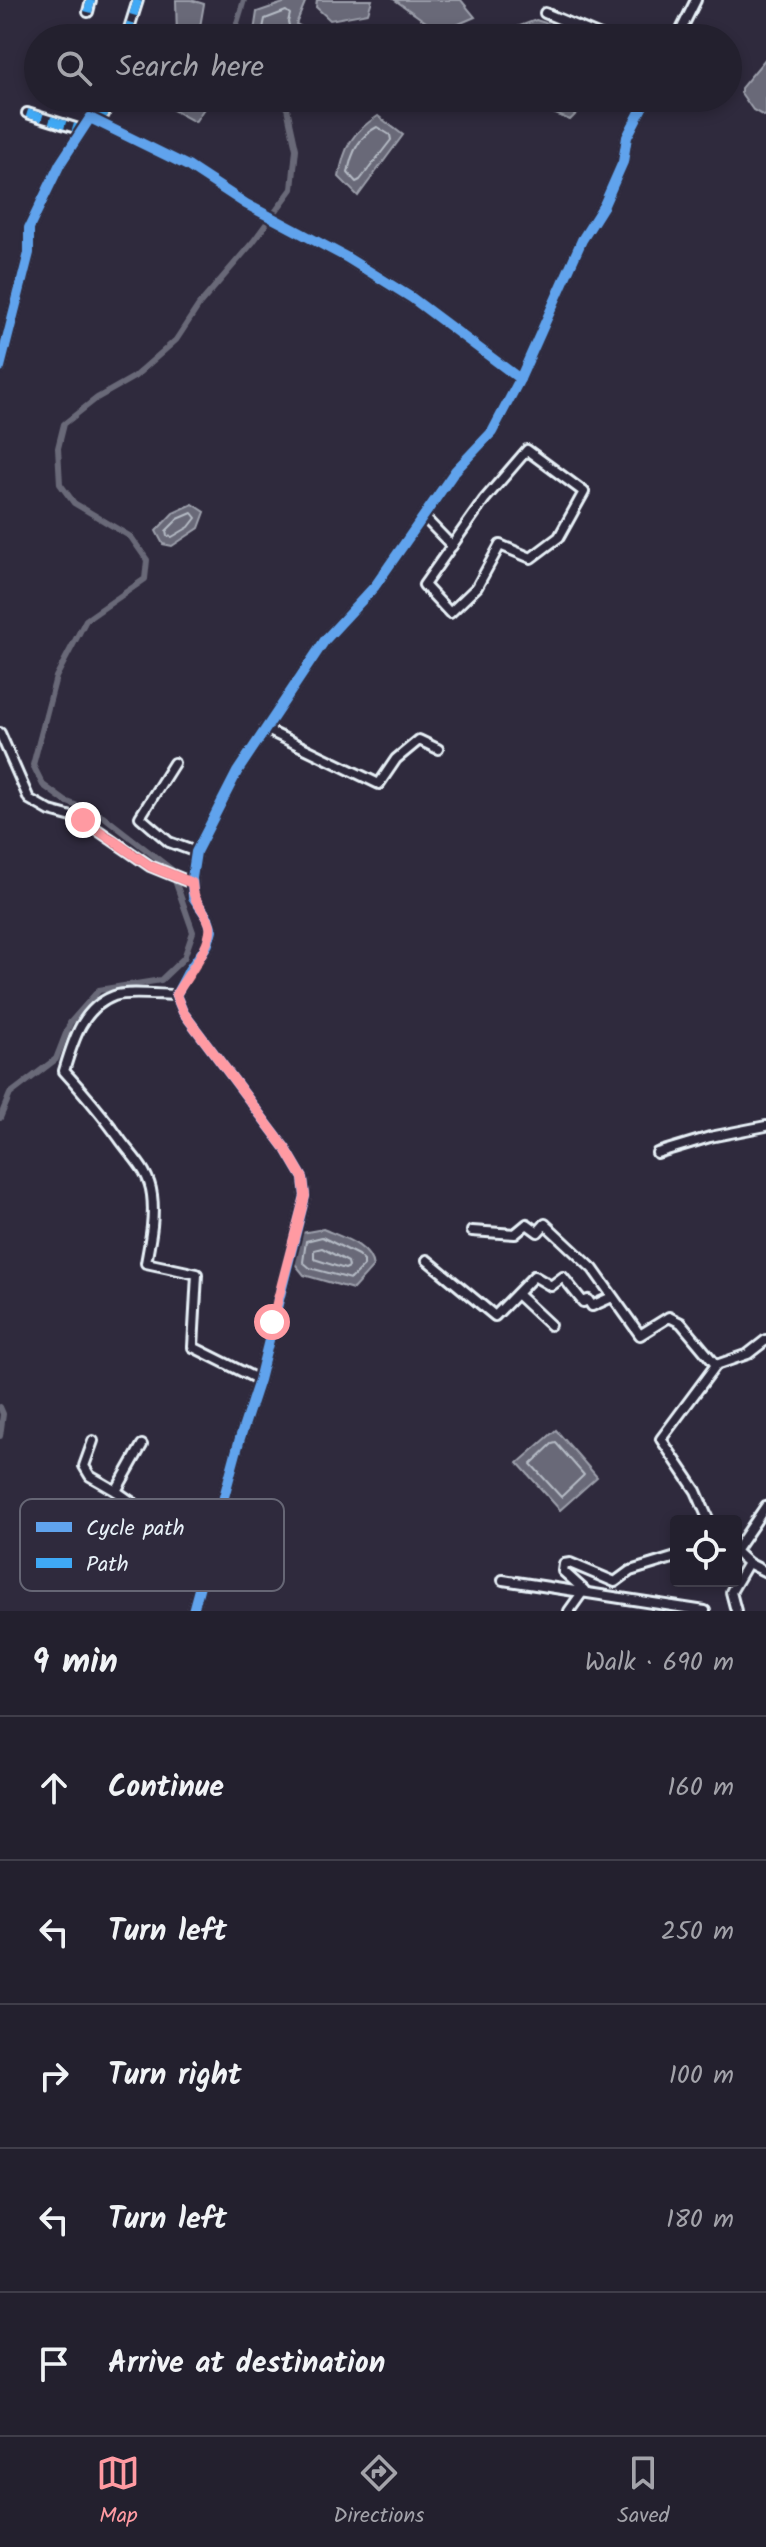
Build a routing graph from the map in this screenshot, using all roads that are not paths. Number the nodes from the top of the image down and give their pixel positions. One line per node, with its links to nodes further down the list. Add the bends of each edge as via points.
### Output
1 (91, 0): 4 (street)
2 (696, 0): 8 (street)
3 (134, 1): 6 (street)
4 (88, 12)
5 (545, 13): 7 (street)
6 (129, 24)
7 (571, 24)
8 (684, 24)
9 (104, 112): 12 (street)
10 (640, 112): 15 (street, via 604,205 582,240)
11 (27, 113): 13 (street)
12 (90, 118): 13 (street); 15 (street, via 188,166 412,298)
13 (82, 130): 14 (street, via 29,228 29,253)
14 (0, 367)
15 (520, 379): 16 (street, via 492,432 455,471)
16 (424, 517): 17 (street); 18 (street, via 375,586 325,640)
17 (452, 546): 17 (street, via 424,585 450,613 477,587 500,545 531,558 559,537 584,492 527,450)
18 (265, 729): 20 (street, via 379,784 396,759 419,740); 22 (street)
19 (0, 733): 23 (street, via 29,799 83,820 157,869)
20 (438, 749)
21 (174, 763): 22 (street, via 140,817 169,842)
22 (196, 852): 23 (street)
23 (190, 882): 24 (street, via 212,930)
24 (176, 995): 34 (street, via 303,1178 305,1196); 34 (street, via 116,995 91,1011 74,1038 64,1071 144,1168 152,1194 146,1263 197,1274 193,1347)
25 (766, 1126): 26 (street)
26 (657, 1153)
27 (472, 1231): 30 (street, via 515,1234 527,1224 538,1232 545,1224 593,1269)
28 (427, 1260): 29 (street, via 495,1316)
29 (517, 1294): 30 (street, via 534,1276 551,1286 563,1277 592,1306); 31 (street)
30 (612, 1297): 33 (street, via 640,1335 669,1317 681,1323)
31 (550, 1325)
32 (766, 1340): 33 (street, via 748,1354)
33 (716, 1365): 41 (street, via 661,1439)
34 (259, 1380): 39 (street)
35 (93, 1441): 37 (street, via 84,1466 90,1476)
36 (142, 1445): 37 (street)
37 (116, 1491): 38 (street)
38 (127, 1499)
39 (224, 1499)
40 (766, 1506): 42 (street)
41 (706, 1515)
42 (742, 1542)
43 (742, 1557): 45 (street)
44 (670, 1559): 50 (street, via 630,1571 615,1582 564,1564 563,1571 584,1590)
45 (748, 1563): 46 (street); 52 (street, via 731,1592)
46 (766, 1572)
47 (503, 1580): 51 (street)
48 (199, 1591): 49 (street)
49 (193, 1611)
50 (569, 1611)
51 (705, 1611)
52 (736, 1611)

